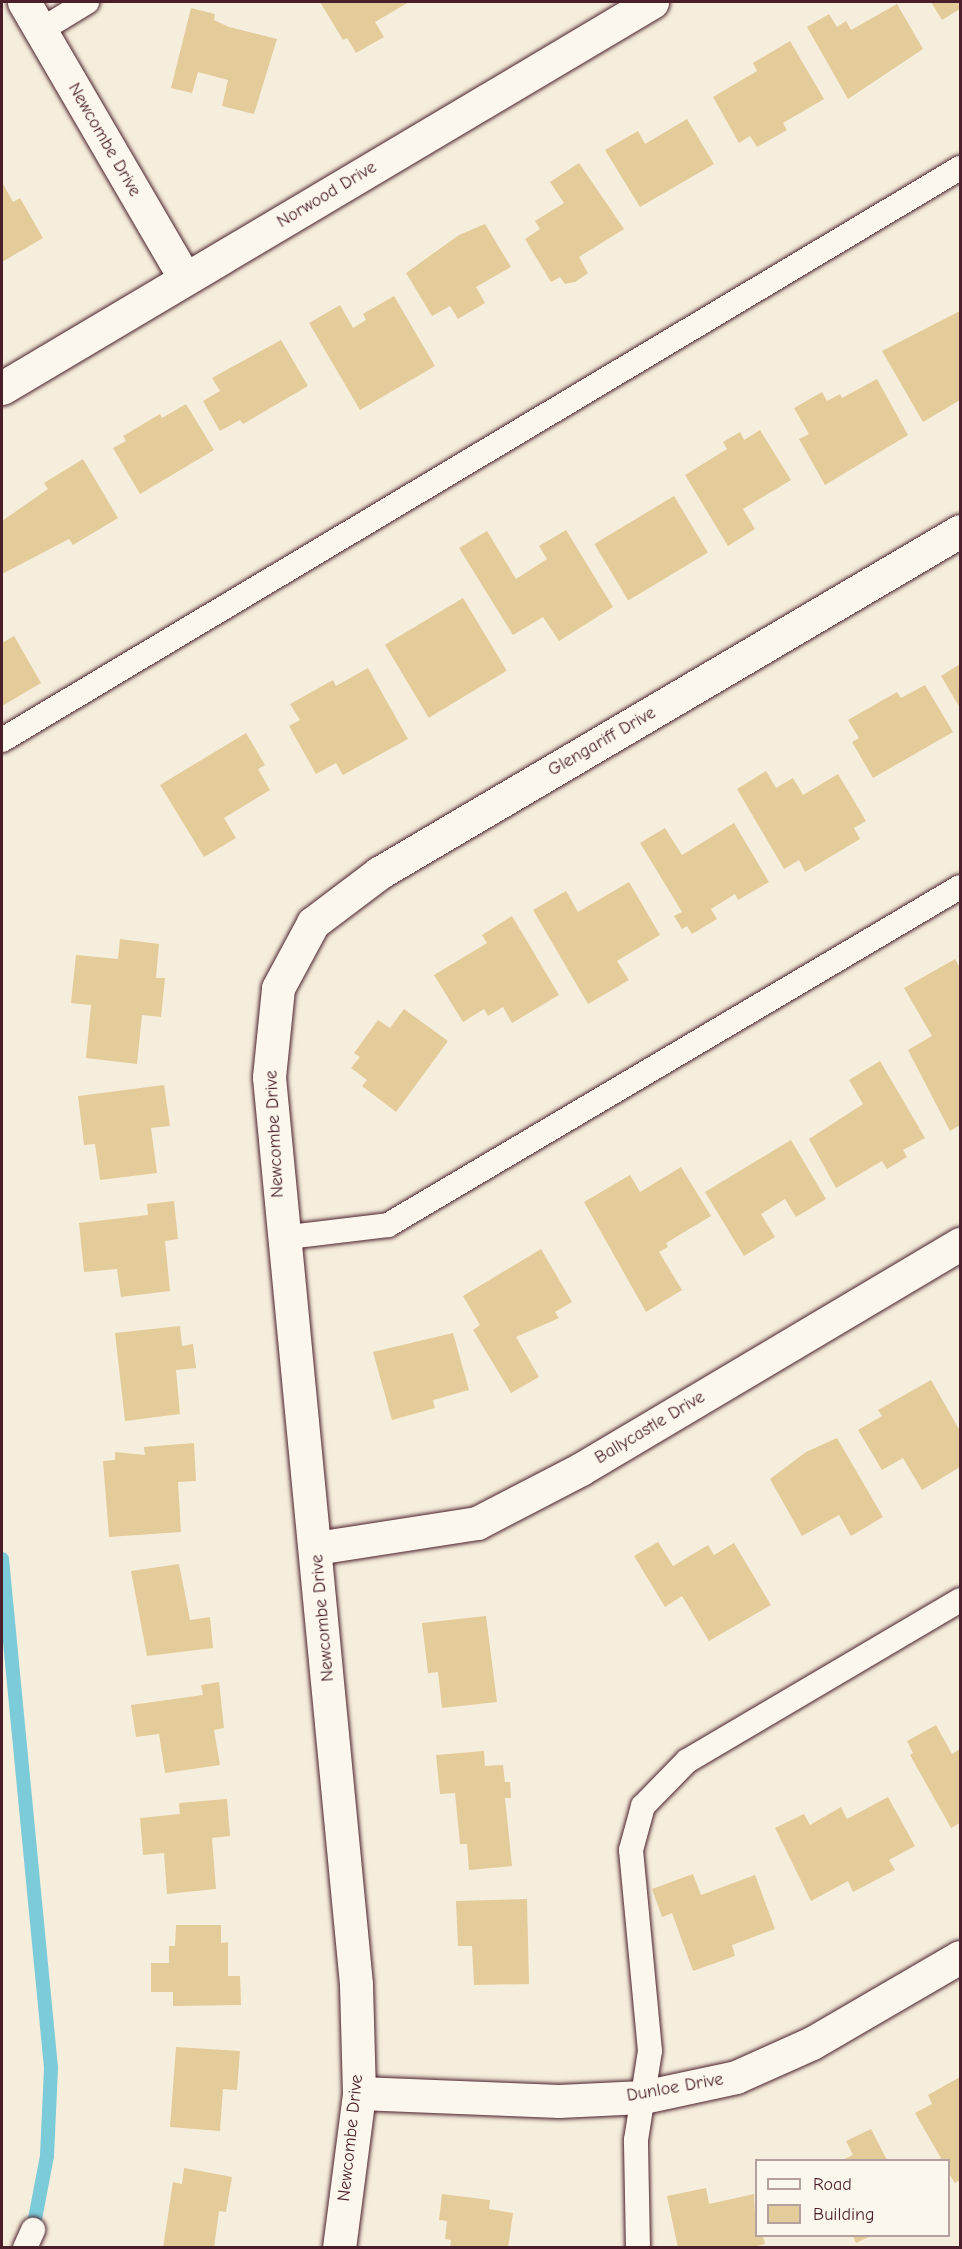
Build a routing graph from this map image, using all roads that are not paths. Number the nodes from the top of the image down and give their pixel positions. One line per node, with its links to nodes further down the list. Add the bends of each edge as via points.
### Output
1 (24, 2): 4 (street, Newcombe Drive)
2 (87, 2): 4 (lane)
3 (652, 2): 6 (street, Norwood Drive)
4 (41, 30): 6 (street, Newcombe Drive)
5 (960, 168): 9 (lane)
6 (185, 279): 7 (street, Norwood Drive)
7 (2, 388)
8 (960, 531): 11 (street, Glengariff Drive, via 379,873 313,923)
9 (2, 740)
10 (960, 887): 12 (lane, via 388,1225)
11 (278, 988): 12 (street, Newcombe Drive, via 269,1077)
12 (282, 1238): 14 (street, Newcombe Drive)
13 (960, 1244): 14 (street, Ballycastle Drive, via 581,1469 477,1523)
14 (316, 1548): 17 (street, Newcombe Drive, via 356,1984)
15 (960, 1600): 18 (lane, via 687,1761 643,1806 631,1850 650,2051)
16 (960, 1957): 18 (street, Dunloe Drive, via 812,2043 736,2077)
17 (359, 2093): 18 (street, Dunloe Drive, via 559,2101); 19 (street, Newcombe Drive)
18 (643, 2097): 20 (lane, via 636,2140)
19 (339, 2247)
20 (638, 2247)

